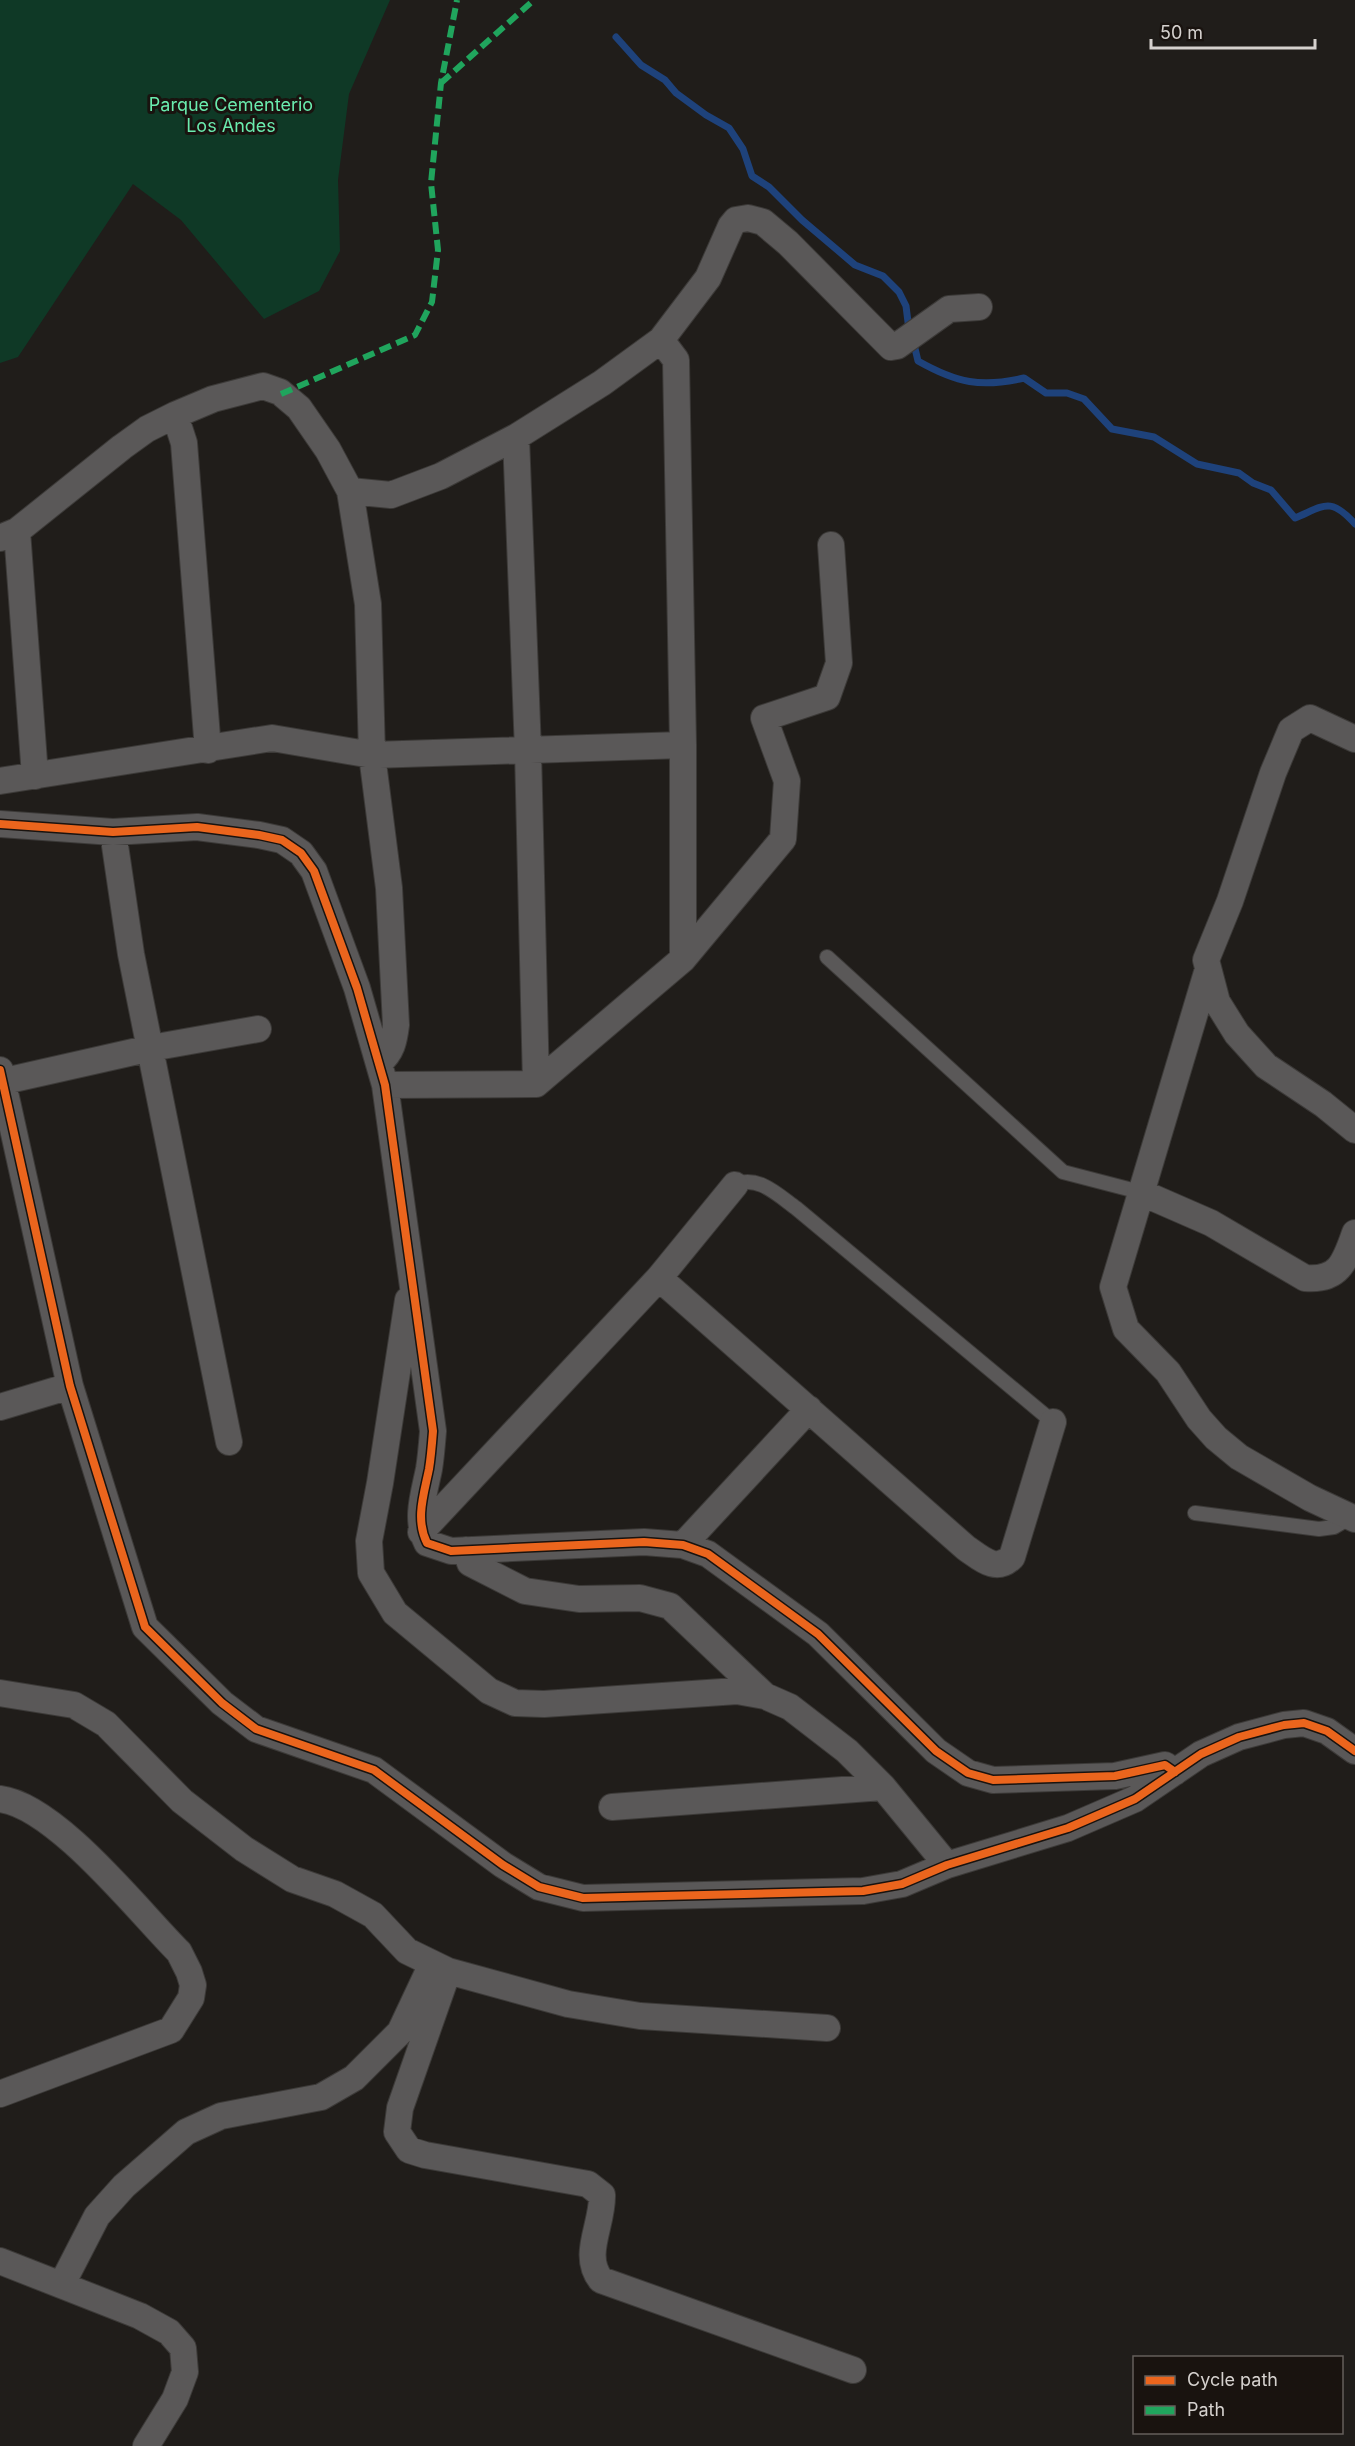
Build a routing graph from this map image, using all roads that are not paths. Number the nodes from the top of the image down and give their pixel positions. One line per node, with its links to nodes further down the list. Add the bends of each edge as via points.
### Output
1 (979, 307): 2 (street, via 949,309 891,347 789,243 763,222 748,218 736,220 730,226 708,278)
2 (661, 340): 4 (street, via 602,384); 9 (street, via 676,360)
3 (175, 415): 5 (street, via 246,388 263,386 280,392 299,408); 6 (street, via 122,447); 10 (street, via 184,443)
4 (516, 437): 5 (street, via 441,476 391,495); 11 (street)
5 (350, 491): 12 (street, via 368,604)
6 (8, 534): 13 (street)
7 (831, 545): 18 (street, via 839,663 827,698 764,718 787,782 783,839)
8 (1355, 739): 19 (street, via 1310,718 1291,730 1206,960)
9 (683, 745): 11 (street); 18 (street)
10 (208, 750): 12 (street, via 272,738); 13 (street)
11 (528, 752): 12 (street); 24 (street)
12 (372, 755): 22 (street, via 389,888 396,1025 394,1044)
13 (35, 776): 14 (street)
14 (0, 781)
15 (0, 824): 16 (street)
16 (113, 832): 21 (street, via 130,954); 22 (street, via 197,827 282,840 301,853 314,871 336,926)
17 (827, 957): 27 (lane, via 1063,1172)
18 (683, 959): 24 (street)
19 (1208, 969): 25 (street, via 1217,1002 1237,1034 1266,1066); 27 (street)
20 (258, 1029): 21 (street)
21 (151, 1048): 23 (street); 35 (street)
22 (382, 1074): 24 (street); 29 (street)
23 (1, 1078): 31 (street)
24 (536, 1084)
25 (1355, 1130)
26 (735, 1185): 30 (street); 34 (lane, via 745,1180 756,1182 796,1208)
27 (1140, 1192): 28 (street, via 1211,1223 1305,1278 1322,1280 1334,1274 1346,1260); 37 (street, via 1113,1287 1126,1329 1168,1372 1199,1419 1239,1457)
28 (1355, 1233)
29 (412, 1270): 38 (street, via 433,1431); 42 (street, via 369,1541 371,1573 395,1613 489,1691 515,1703 737,1691)
30 (659, 1278): 33 (street); 38 (street)
31 (70, 1386): 32 (street); 48 (street, via 145,1627 222,1703 256,1729 374,1770 465,1839 539,1887 584,1898 863,1891 902,1884)
32 (0, 1407)
33 (809, 1410): 34 (street, via 966,1548 995,1565 1005,1564 1012,1557); 39 (street)
34 (1053, 1422)
35 (229, 1442)
36 (1195, 1513): 37 (lane, via 1319,1529)
37 (1353, 1518)
38 (421, 1532): 40 (street, via 427,1543 450,1551)
39 (683, 1545): 40 (street, via 644,1542); 44 (street, via 708,1554 818,1634 936,1751 968,1773 993,1780 1115,1776 1166,1765)
40 (466, 1550): 42 (street, via 470,1563 525,1591 579,1599 640,1598 670,1606)
41 (0, 1693): 49 (street, via 74,1705 106,1724 182,1801 244,1849 292,1879 335,1894 373,1916 407,1951)
42 (765, 1696): 45 (street, via 790,1707 847,1751)
43 (1355, 1751): 44 (street, via 1327,1731 1304,1723 1284,1725 1239,1737 1201,1754)
44 (1175, 1772): 48 (street, via 1135,1799 1068,1828)
45 (883, 1787): 47 (street); 48 (street)
46 (0, 1799): 51 (street, via 42,1816 68,1837 178,1952 193,1985 179,2020 160,2037)
47 (612, 1807)
48 (947, 1865)
49 (440, 1967): 50 (street, via 568,2004 640,2016); 53 (street, via 400,2032 354,2078 321,2097 221,2116 186,2132 124,2186 98,2216); 54 (street, via 400,2108 397,2132 409,2150 588,2184 602,2195 591,2257 593,2270 602,2280)
50 (827, 2028)
51 (0, 2094)
52 (0, 2261): 53 (street)
53 (62, 2284): 55 (street, via 140,2316 169,2332 183,2348 185,2372 175,2399)
54 (853, 2370)
55 (146, 2446)

